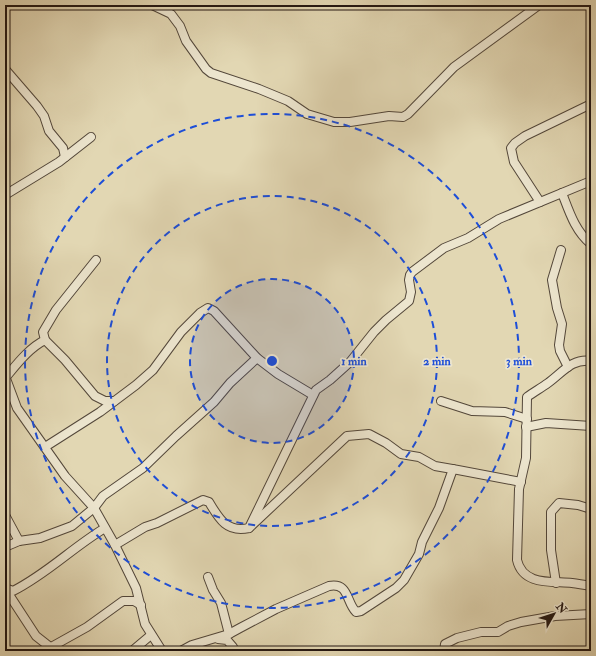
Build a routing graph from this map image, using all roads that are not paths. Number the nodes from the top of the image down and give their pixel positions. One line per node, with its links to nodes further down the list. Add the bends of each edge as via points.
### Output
1 (152, 5): 2 (street, via 171,14 190,47 211,73 259,89 307,114 334,122 350,122 389,116 403,117 408,114 454,67)
2 (539, 5)
3 (5, 69): 6 (street, via 44,116 49,131 63,148)
4 (591, 104): 10 (street, via 525,136 511,148 514,162)
5 (91, 137): 6 (street)
6 (65, 157): 9 (street)
7 (591, 180): 8 (street)
8 (562, 193): 10 (street); 11 (street, via 578,230)
9 (5, 195)
10 (540, 202): 19 (street, via 499,219 468,238 444,248 412,272 409,280 409,301 386,320 350,362)
11 (591, 244)
12 (561, 250): 17 (street, via 552,280 562,324 560,351)
13 (96, 260): 14 (street, via 56,310 43,332)
14 (45, 340): 18 (street, via 18,362); 20 (street, via 95,396 105,401)
15 (257, 358): 19 (street); 20 (street, via 214,311 208,308 181,332 153,370); 27 (street, via 214,402 142,468 103,496)
16 (591, 361): 17 (street, via 584,360)
17 (568, 367): 22 (street, via 527,397)
18 (6, 377): 24 (street, via 17,408)
19 (313, 395): 31 (street)
20 (114, 401): 24 (street)
21 (441, 401): 22 (street, via 472,411 506,412)
22 (527, 423): 23 (street); 26 (street, via 526,458)
23 (591, 426)
24 (45, 447): 27 (street, via 65,476)
25 (453, 469): 26 (street); 31 (street, via 435,466 419,457 401,454 369,434 348,436); 41 (street, via 419,554 404,580 396,588 362,611 356,612 342,588 336,585 329,586 276,609)
26 (521, 482): 36 (street, via 517,560 519,568 536,580)
27 (94, 508): 30 (street); 32 (street, via 72,526 54,534)
28 (591, 509): 36 (street, via 559,503 551,512 551,550)
29 (5, 514): 32 (street)
30 (105, 528): 33 (street); 38 (street, via 26,585 13,591)
31 (249, 528): 33 (street, via 240,530 227,526 209,502 203,500 144,527)
32 (19, 541): 34 (street)
33 (115, 545): 39 (street, via 136,588)
34 (5, 546)
35 (208, 577): 41 (street, via 221,602)
36 (556, 583): 37 (street)
37 (591, 586)
38 (6, 589): 44 (street)
39 (141, 605): 42 (street, via 145,624); 44 (street, via 134,601 123,601 87,627)
40 (591, 614): 49 (street, via 555,616 521,622 498,632 481,632 445,644)
41 (229, 634): 43 (street)
42 (151, 635): 45 (street); 46 (street)
43 (209, 639): 47 (street); 48 (street, via 227,640)
44 (47, 649)
45 (132, 651)
46 (162, 651)
47 (181, 651)
48 (233, 651)
49 (444, 651)

